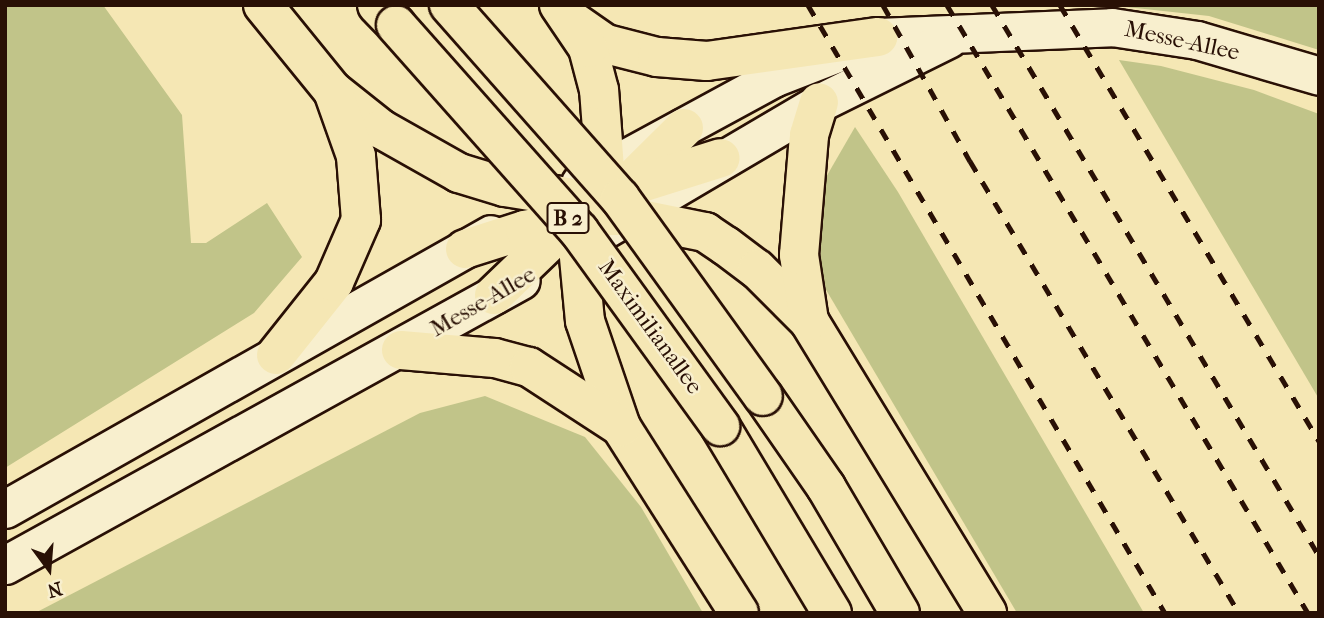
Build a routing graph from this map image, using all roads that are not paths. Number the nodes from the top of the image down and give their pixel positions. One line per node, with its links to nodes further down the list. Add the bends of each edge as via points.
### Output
1 (263, 5): 8 (highway)
2 (449, 5): 23 (highway, B 2, bridge, via 620,198 764,396 826,488)
3 (566, 14): 6 (highway, via 606,44 657,57 707,61); 12 (highway, via 588,48 599,90)
4 (386, 15): 22 (highway, Maximilianallee / B 2, bridge, via 579,231 720,426)
5 (958, 34): 6 (main road, Messe-Allee); 7 (main road, Messe-Allee, via 1123,28 1197,40); 9 (main road, Messe-Allee)
6 (878, 37): 10 (main road, Messe-Allee, via 773,78)
7 (1319, 76)
8 (333, 92): 12 (highway, via 381,129 459,173); 17 (highway, via 356,156 361,220 334,282)
9 (819, 103): 11 (main road, Messe-Allee); 15 (highway, via 808,135 799,256)
10 (684, 128): 12 (highway)
11 (721, 158): 12 (highway)
12 (592, 207): 13 (highway); 14 (highway); 15 (highway, via 705,232 757,269); 18 (highway, via 585,321)
13 (465, 249): 17 (main road)
14 (494, 295): 16 (main road, Messe-Allee)
15 (809, 321): 24 (highway)
16 (401, 350): 18 (highway, via 495,358 528,367); 20 (main road, Messe-Allee)
17 (276, 355): 19 (main road)
18 (621, 427): 21 (highway)
19 (5, 509)
20 (5, 565)
21 (738, 613)
22 (832, 613)
23 (900, 613)
24 (987, 613)

